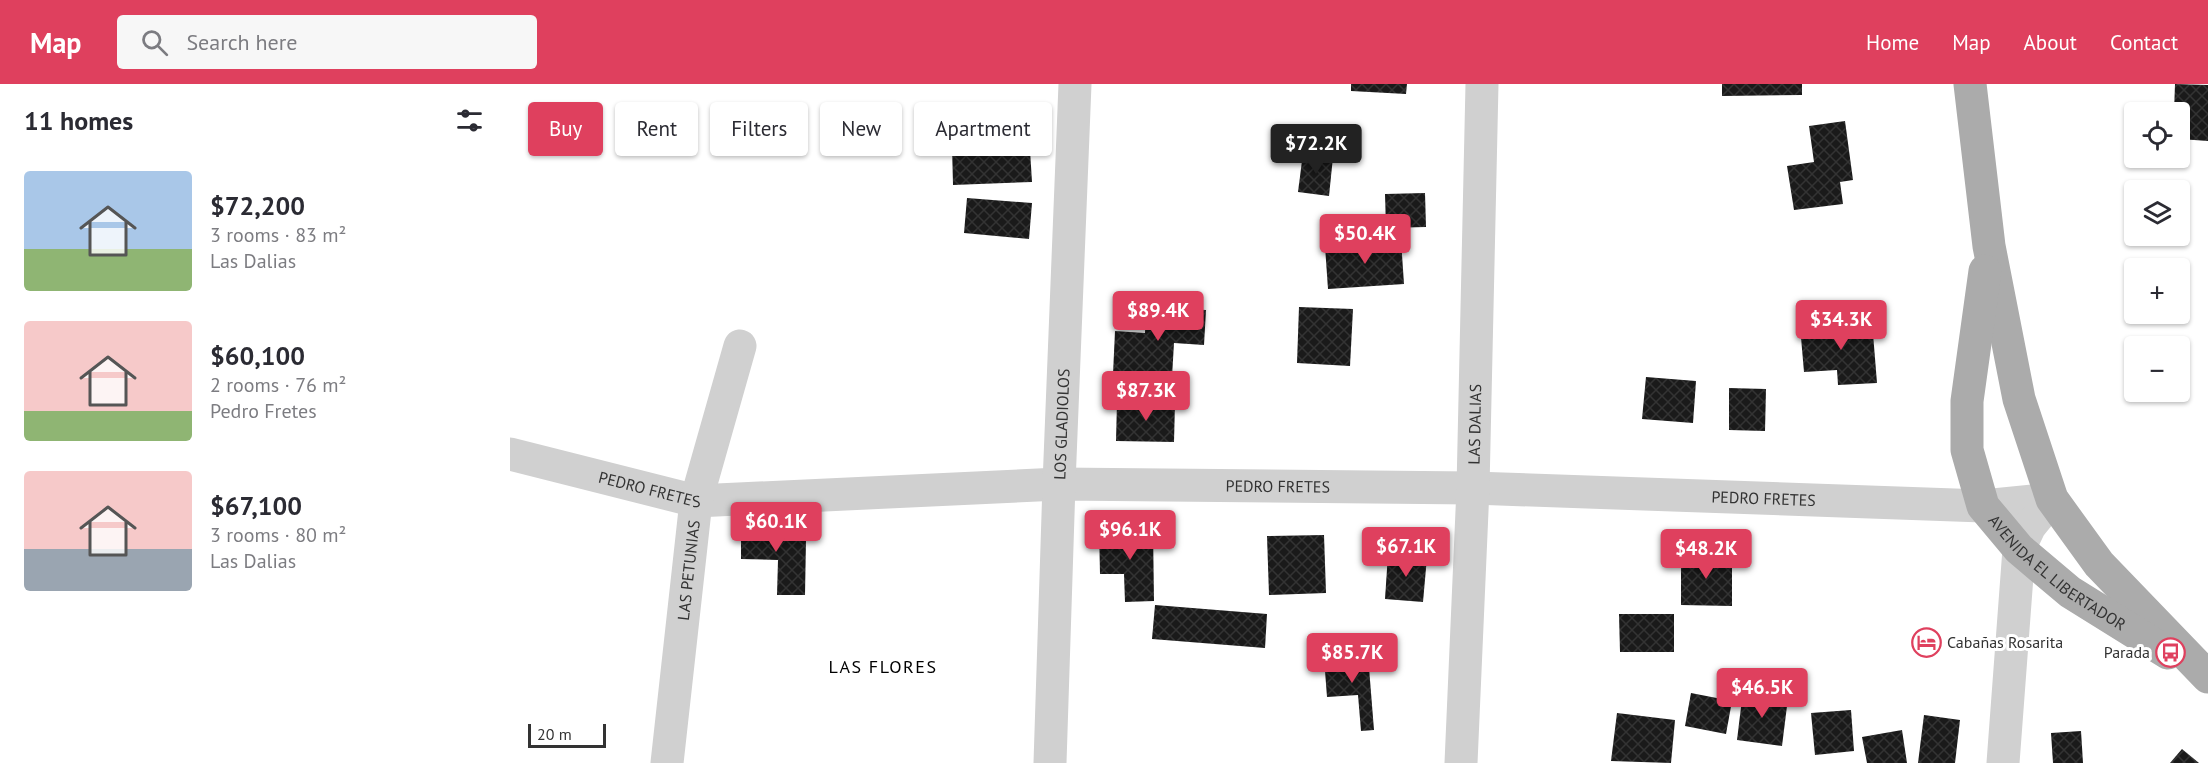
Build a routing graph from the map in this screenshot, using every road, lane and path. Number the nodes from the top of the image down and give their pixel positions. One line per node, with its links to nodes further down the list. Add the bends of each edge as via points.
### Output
1 (1075, 84): 7 (street, LOS GLADIOLOS)
2 (1482, 84): 8 (street, LAS DALIAS)
3 (1970, 84): 4 (main road, AVENIDA EL LIBERTADOR)
4 (1989, 246): 9 (main road, AVENIDA EL LIBERTADOR, via 2019,399); 11 (main road, AVENIDA EL LIBERTADOR, via 1967,401 1967,450)
5 (740, 346): 10 (street, LAS PETUNIAS)
6 (510, 454): 10 (street, PEDRO FRETES)
7 (1059, 484): 8 (street, PEDRO FRETES); 10 (street, PEDRO FRETES); 15 (street, LOS GLADIOLOS)
8 (1473, 488): 11 (street, PEDRO FRETES); 16 (street, LAS DALIAS)
9 (2052, 499): 11 (street, PEDRO FRETES); 12 (street, via 2030,526); 13 (main road, AVENIDA EL LIBERTADOR, via 2099,564)
10 (696, 501): 14 (street, LAS PETUNIAS)
11 (1983, 506): 12 (main road, AVENIDA EL LIBERTADOR)
12 (2019, 549): 13 (main road, AVENIDA EL LIBERTADOR, via 2070,592); 17 (street)
13 (2208, 677)
14 (667, 763)
15 (1050, 763)
16 (1461, 763)
17 (2003, 763)

